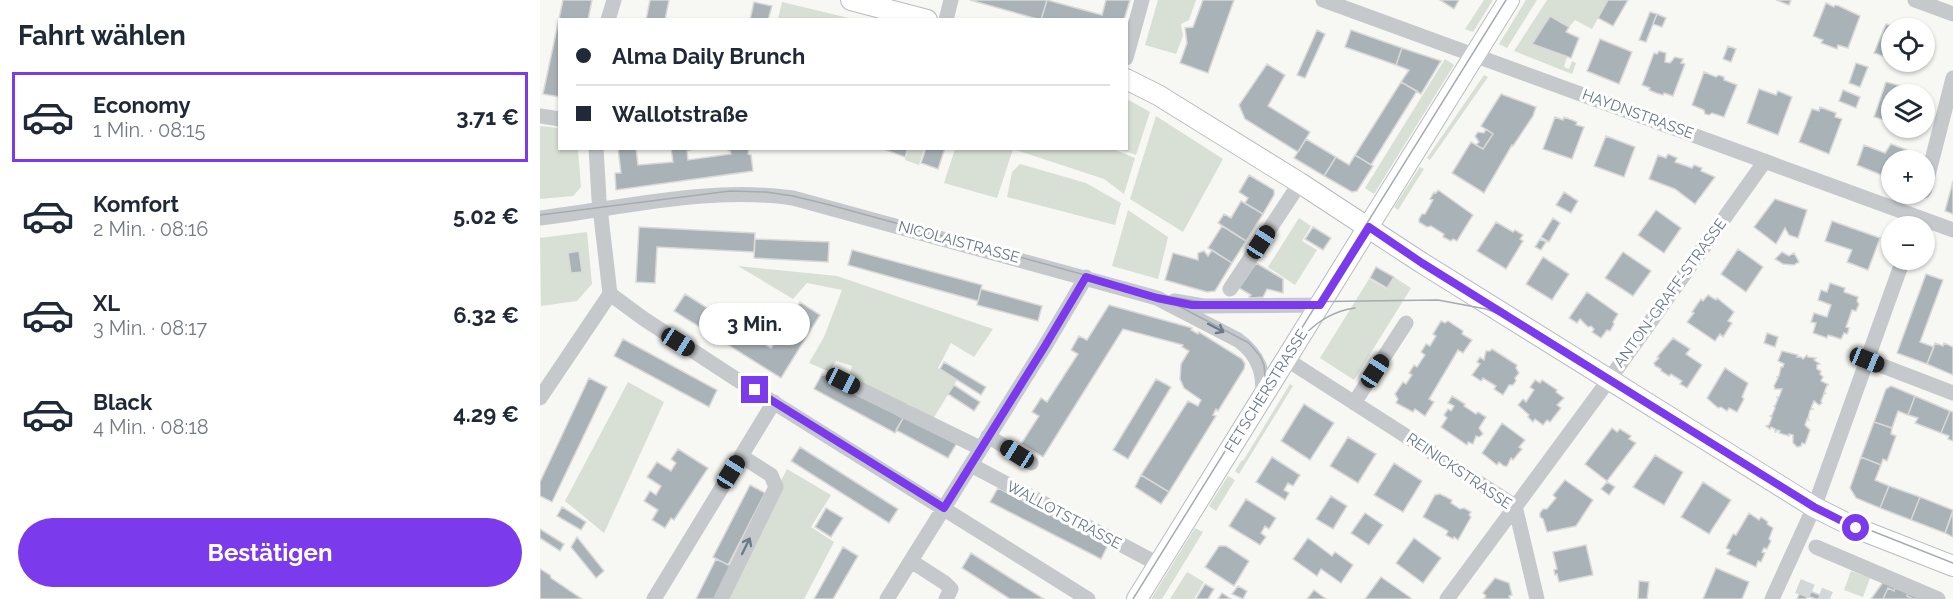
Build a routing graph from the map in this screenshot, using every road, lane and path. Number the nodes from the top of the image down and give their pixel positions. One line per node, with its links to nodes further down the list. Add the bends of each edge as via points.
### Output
1 (614, 0): 9 (street)
2 (851, 0): 10 (main road)
3 (951, 0): 11 (street)
4 (1142, 0): 12 (street)
5 (1323, 0): 13 (street, HAYDNSTRASSE)
6 (1509, 0): 13 (main road, FETSCHERSTRASSE)
7 (1915, 0): 8 (street)
8 (1953, 14)
9 (609, 18)
10 (919, 18)
11 (946, 18)
12 (1128, 51)
13 (1475, 55): 20 (street, HAYDNSTRASSE); 26 (main road, FETSCHERSTRASSE)
14 (1953, 78): 19 (street)
15 (1128, 80): 21 (main road)
16 (540, 116): 17 (street)
17 (558, 119)
18 (596, 150): 22 (street)
19 (1935, 150)
20 (1765, 161): 23 (street, HAYDNSTRASSE); 37 (street, ANTON-GRAFF-STRASSE)
21 (1300, 183): 26 (main road); 30 (street)
22 (600, 210): 24 (street, NICOLAISTRASSE); 29 (street, NICOLAISTRASSE, via 719,195 774,195); 31 (street)
23 (1901, 216)
24 (540, 218)
25 (1935, 226): 27 (street, HAYDNSTRASSE)
26 (1369, 227): 33 (main road, FETSCHERSTRASSE); 37 (main road)
27 (1953, 230)
28 (1899, 270): 36 (street)
29 (1086, 277): 32 (street, NICOLAISTRASSE); 44 (street)
30 (1230, 289)
31 (610, 294): 40 (street); 42 (street)
32 (1157, 298): 33 (street, via 1204,306); 41 (street, NICOLAISTRASSE, one-way to 41, via 1247,346 1261,370)
33 (1320, 305): 35 (main road, FETSCHERSTRASSE)
34 (1406, 323): 43 (street)
35 (1286, 359): 41 (main road, FETSCHERSTRASSE); 43 (street, REINICKSTRASSE)
36 (1867, 360): 39 (street); 49 (street)
37 (1609, 379): 48 (street, ANTON-GRAFF-STRASSE); 49 (main road)
38 (843, 381): 44 (street)
39 (1953, 393)
40 (540, 398)
41 (1262, 399): 53 (main road, FETSCHERSTRASSE)
42 (774, 402): 45 (street); 50 (street)
43 (1354, 403): 48 (street, REINICKSTRASSE)
44 (984, 442): 46 (street); 47 (street)
45 (741, 456): 55 (street); 56 (street, one-way to 45, via 776,487 771,475)
46 (1031, 464)
47 (970, 465): 50 (street); 53 (street, WALLOTSTRASSE)
48 (1515, 506): 61 (street, ANTON-GRAFF-STRASSE); 62 (street, REINICKSTRASSE)
49 (1814, 507): 54 (main road); 63 (street)
50 (944, 508): 52 (street); 59 (street)
51 (1816, 547): 64 (street)
52 (911, 561): 57 (street); 58 (street, via 951,589)
53 (1158, 564): 60 (main road, FETSCHERSTRASSE)
54 (1953, 566)
55 (654, 599)
56 (721, 599)
57 (887, 599)
58 (946, 599)
59 (1088, 599)
60 (1137, 599)
61 (1447, 599)
62 (1537, 599)
63 (1772, 599)
64 (1938, 599)

